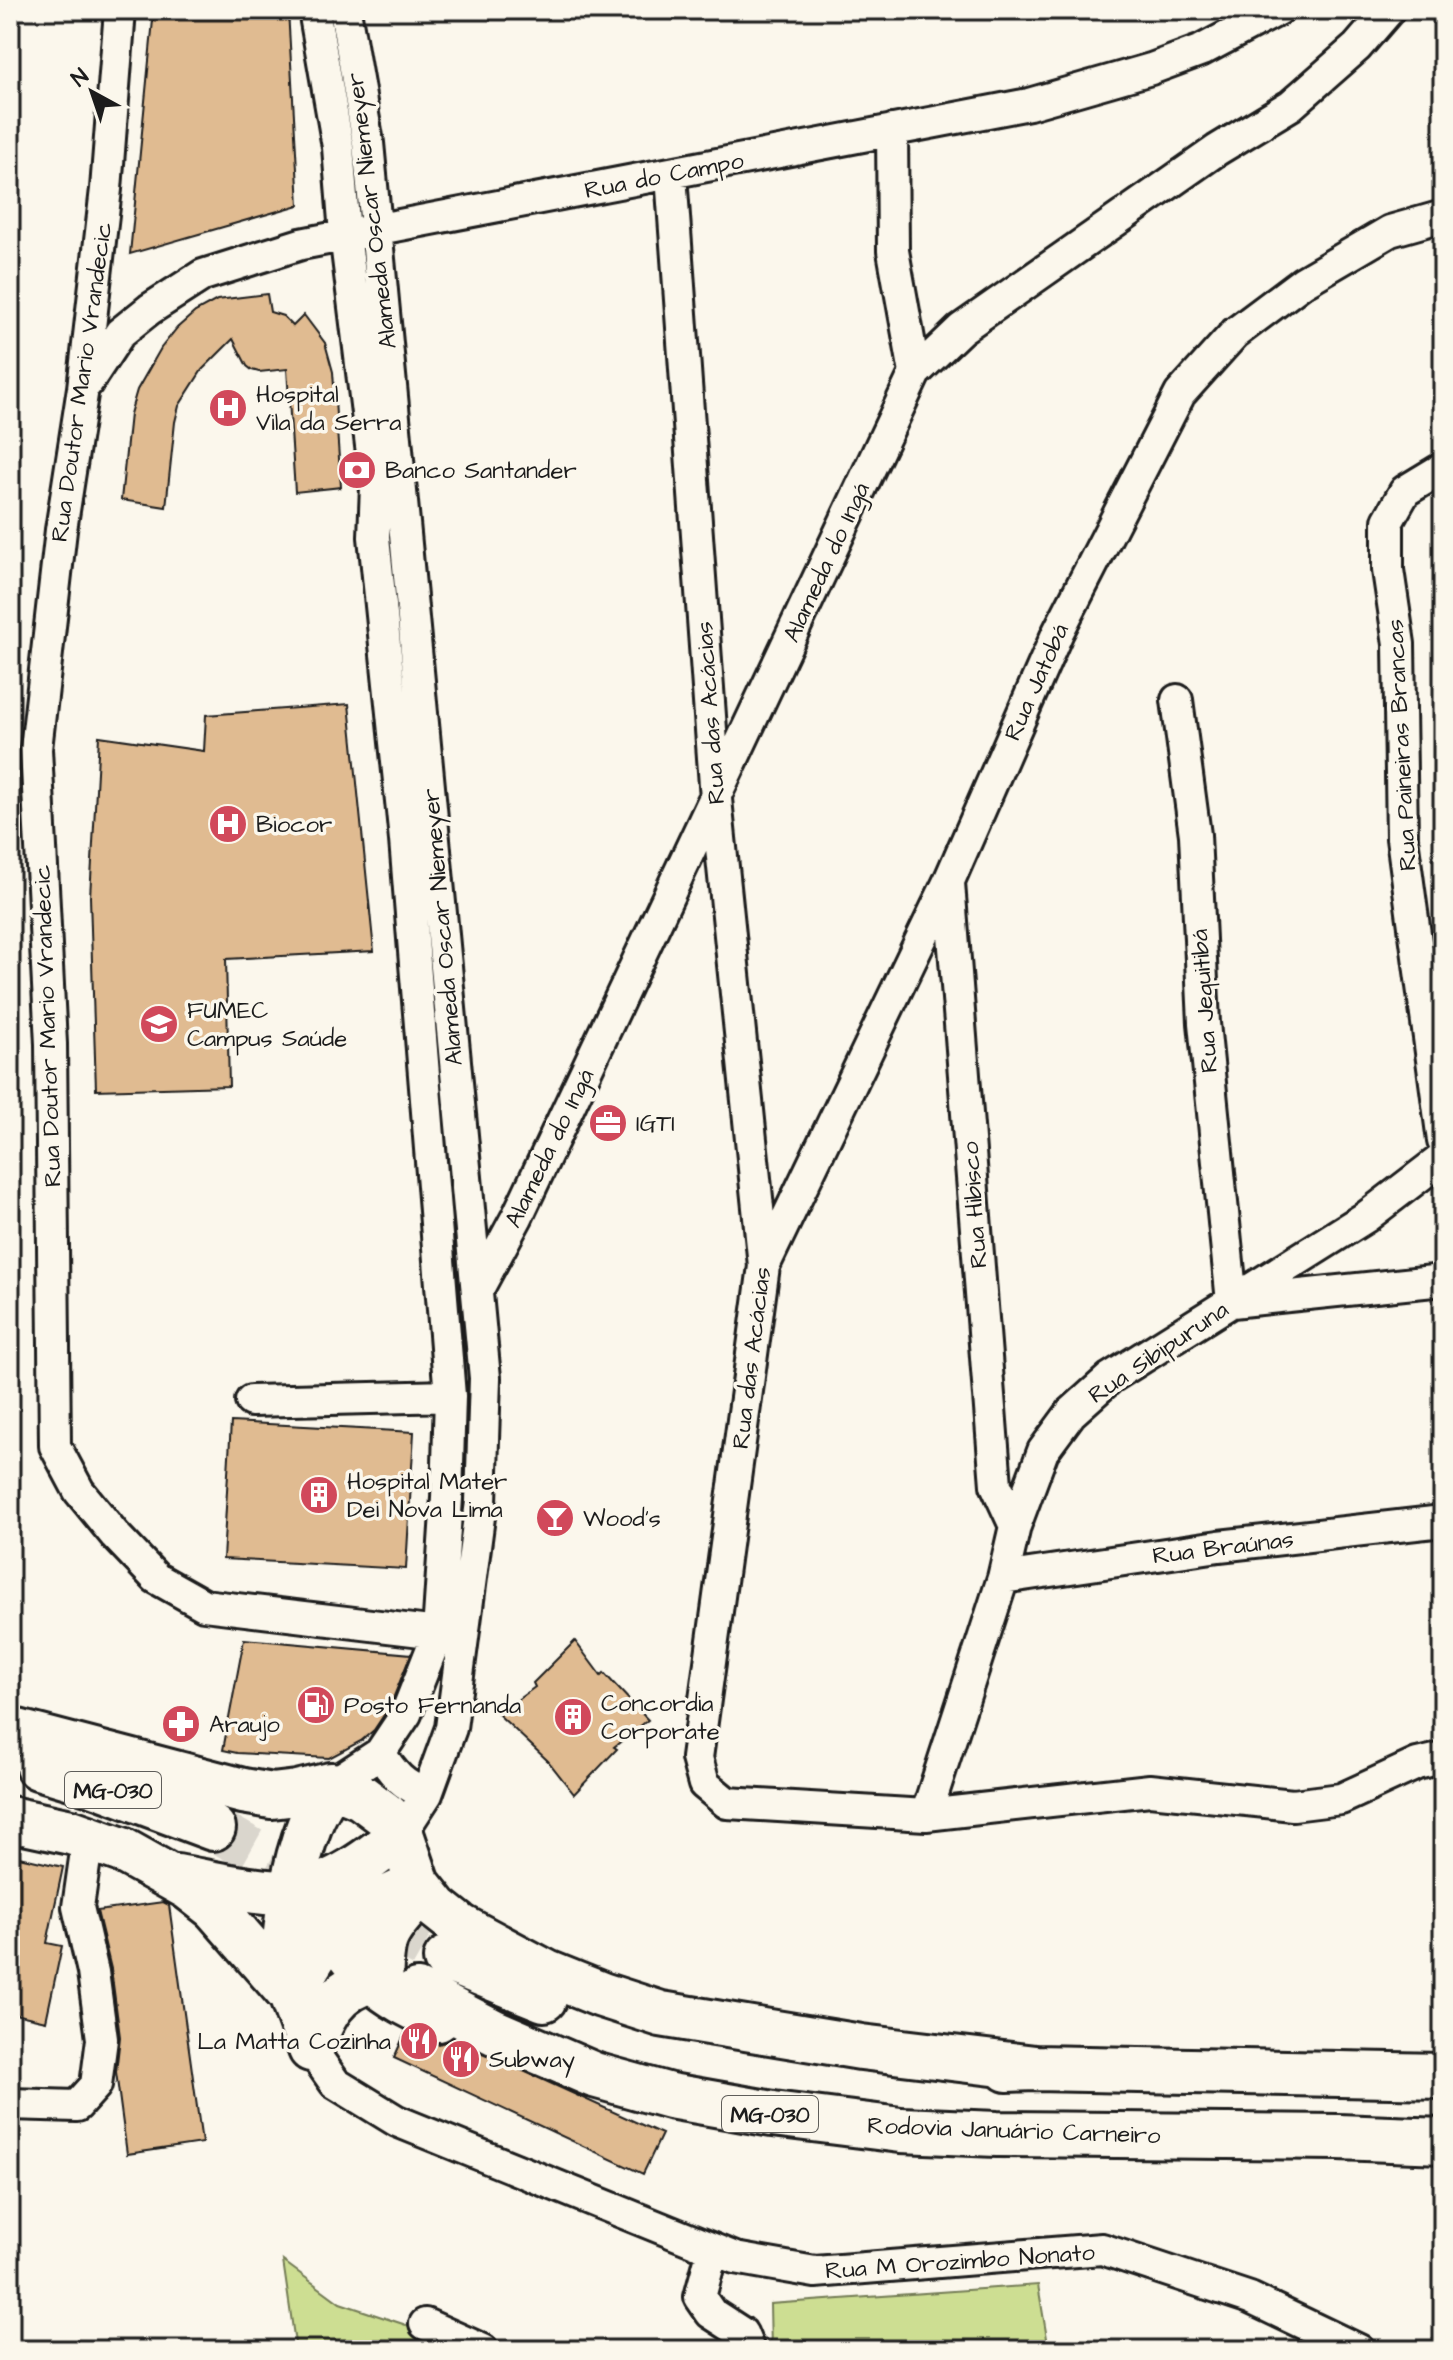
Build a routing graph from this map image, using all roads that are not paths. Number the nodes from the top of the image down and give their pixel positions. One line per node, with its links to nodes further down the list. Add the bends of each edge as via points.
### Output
1 (120, 10): 12 (street, Rua Doutor Mario Vrandecic)
2 (314, 10): 10 (street, Alameda Oscar Niemeyer, via 338,147)
3 (345, 10): 9 (street, Alameda Oscar Niemeyer)
4 (1278, 10): 6 (street, Rua do Campo, via 1202,50 1151,69 1029,104)
5 (1389, 10): 11 (street, Alameda do Ingá, via 1357,47 1291,105 1217,150 961,329)
6 (892, 130): 7 (street, Rua do Campo); 11 (street, via 893,251)
7 (671, 175): 9 (street, Rua do Campo); 17 (street, Rua das Acácias)
8 (1443, 216): 18 (street, Rua Jatobá, via 1390,231 1303,282 1235,333 1180,394 1058,632)
9 (376, 227): 10 (street, Rua do Campo); 15 (street, Alameda Oscar Niemeyer)
10 (345, 234): 12 (street, Rua do Campo, via 203,275 120,333); 14 (street, Alameda Oscar Niemeyer, via 376,486 374,537)
11 (915, 373): 17 (street, Alameda do Ingá)
12 (83, 388): 30 (street, Rua Doutor Mario Vrandecic, via 36,749 51,1044 55,1446 79,1491 115,1535 156,1578 204,1605)
13 (1443, 468): 19 (street, Rua Paineiras Brancas, via 1405,491 1388,521 1388,570 1399,644 1402,838)
14 (384, 633): 15 (street); 25 (street, Alameda Oscar Niemeyer)
15 (416, 636): 23 (street, Alameda Oscar Niemeyer)
16 (1177, 700): 24 (street, Rua Jequitibá, via 1195,835 1204,1023)
17 (716, 799): 21 (street, Rua das Acácias); 23 (street, Alameda do Ingá)
18 (949, 881): 21 (street, Rua Jatobá); 28 (street, Rua Hibisco, via 996,1485)
19 (1443, 1141)
20 (1443, 1158): 24 (street, Rua Sibipuruna, via 1366,1217)
21 (764, 1266): 38 (street, Rua das Acácias, via 697,1758 704,1784 727,1803)
22 (1443, 1280): 24 (street)
23 (477, 1291): 37 (street, Alameda Oscar Niemeyer, via 485,1378 481,1502 451,1728)
24 (1232, 1302): 28 (street, Rua Sibipuruna, via 1110,1378 1071,1413 1043,1451)
25 (450, 1396): 26 (street); 30 (street, Alameda Oscar Niemeyer)
26 (251, 1401)
27 (1441, 1520): 29 (street, Rua Braúnas)
28 (1015, 1526): 29 (street, Rua Sibipuruna)
29 (1003, 1578): 38 (street, Rua Sibipuruna)
30 (438, 1633): 32 (street, Alameda Oscar Niemeyer, via 406,1714)
31 (10, 1730): 35 (highway, via 272,1796)
32 (380, 1753): 35 (street, Alameda Oscar Niemeyer); 37 (street, via 408,1788)
33 (1443, 1758): 38 (street, Rua das Acácias, via 1417,1764 1341,1799 1293,1805 1150,1790)
34 (10, 1760): 42 (highway, MG-030, via 95,1784)
35 (331, 1785): 40 (highway, via 361,1797); 43 (highway, via 311,1821)
36 (10, 1790): 42 (highway, MG-030, via 92,1813)
37 (427, 1794): 40 (street, Alameda Oscar Niemeyer)
38 (926, 1815)
39 (10, 1819): 41 (highway)
40 (401, 1834): 43 (highway, via 367,1863); 44 (highway)
41 (88, 1838): 42 (highway, via 122,1850); 52 (street, via 78,1907 102,2039 96,2085 77,2106)
42 (194, 1853): 43 (highway, via 237,1888); 48 (highway, via 215,1908)
43 (299, 1884): 45 (highway); 48 (highway)
44 (418, 1884): 45 (highway, via 369,1906); 47 (highway, via 414,1900 385,1938); 50 (highway, via 461,1927 510,1954 561,1979 661,2014 861,2047)
45 (334, 1932): 47 (highway); 48 (highway)
46 (446, 1959): 50 (highway, MG-030, via 655,2041 761,2059 961,2072)
47 (378, 1988): 48 (highway); 49 (highway, via 323,2016); 53 (highway, Rodovia Januário Carneiro / MG-030, via 594,2075 670,2096 773,2114 901,2130 997,2134)
48 (286, 1989): 49 (highway)
49 (311, 2049): 54 (street, Rua M Orozimbo Nonato, via 335,2083 397,2121)
50 (1035, 2068): 51 (highway, MG-030)
51 (1443, 2076)
52 (10, 2104)
53 (1443, 2141)
54 (713, 2249): 57 (street, via 700,2297 711,2313 742,2333); 58 (street, Rua M Orozimbo Nonato, via 815,2272 1102,2249 1250,2298)
55 (425, 2324): 56 (street)
56 (483, 2350)
57 (749, 2350)
58 (1359, 2350)

